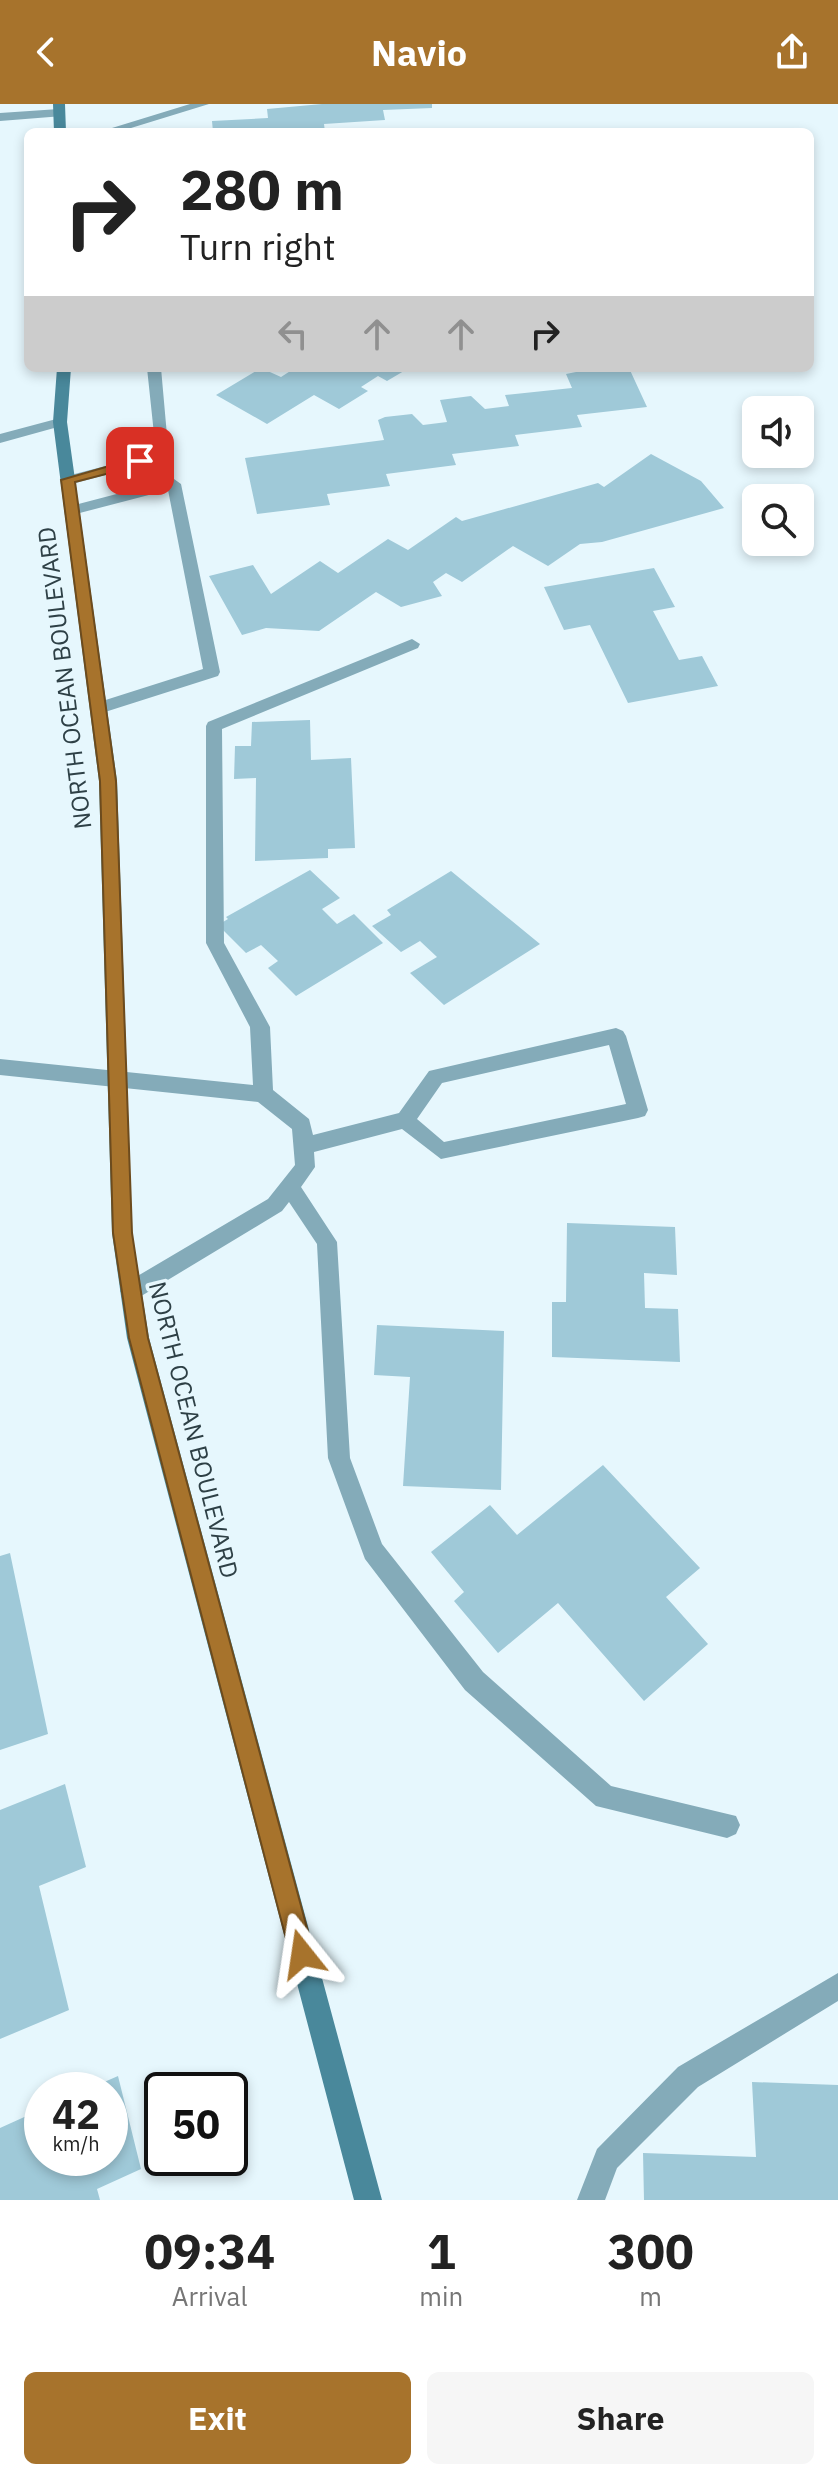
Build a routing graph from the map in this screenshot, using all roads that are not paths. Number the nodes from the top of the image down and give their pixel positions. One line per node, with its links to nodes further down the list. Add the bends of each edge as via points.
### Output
1 (203, 104): 4 (street)
2 (59, 109): 3 (street)
3 (0, 117)
4 (118, 128)
5 (64, 372): 7 (main road, NORTH OCEAN BOULEVARD)
6 (154, 372): 9 (street, via 164,455)
7 (60, 422): 8 (street); 9 (main road, NORTH OCEAN BOULEVARD)
8 (0, 439)
9 (68, 480): 10 (main road, NORTH OCEAN BOULEVARD)
10 (72, 510): 12 (main road, NORTH OCEAN BOULEVARD); 12 (street, via 174,484 212,672)
11 (412, 644): 15 (street, via 214,726 215,943 260,1027)
12 (99, 708): 14 (main road, NORTH OCEAN BOULEVARD, via 108,781)
13 (0, 1067): 14 (street)
14 (118, 1081): 15 (street); 19 (main road, NORTH OCEAN BOULEVARD, via 122,1233)
15 (263, 1094): 17 (street, via 302,1125)
16 (405, 1120): 16 (street, via 436,1077 616,1036 638,1110 441,1151); 17 (street)
17 (304, 1146): 18 (street, via 305,1167)
18 (290, 1187): 19 (street, via 275,1205); 20 (street, via 327,1242 339,1458 373,1551 474,1681 605,1797)
19 (131, 1291): 22 (main road, NORTH OCEAN BOULEVARD, via 142,1353)
20 (727, 1825)
21 (838, 1986): 23 (street, via 688,2077 607,2159)
22 (368, 2200)
23 (591, 2200)

